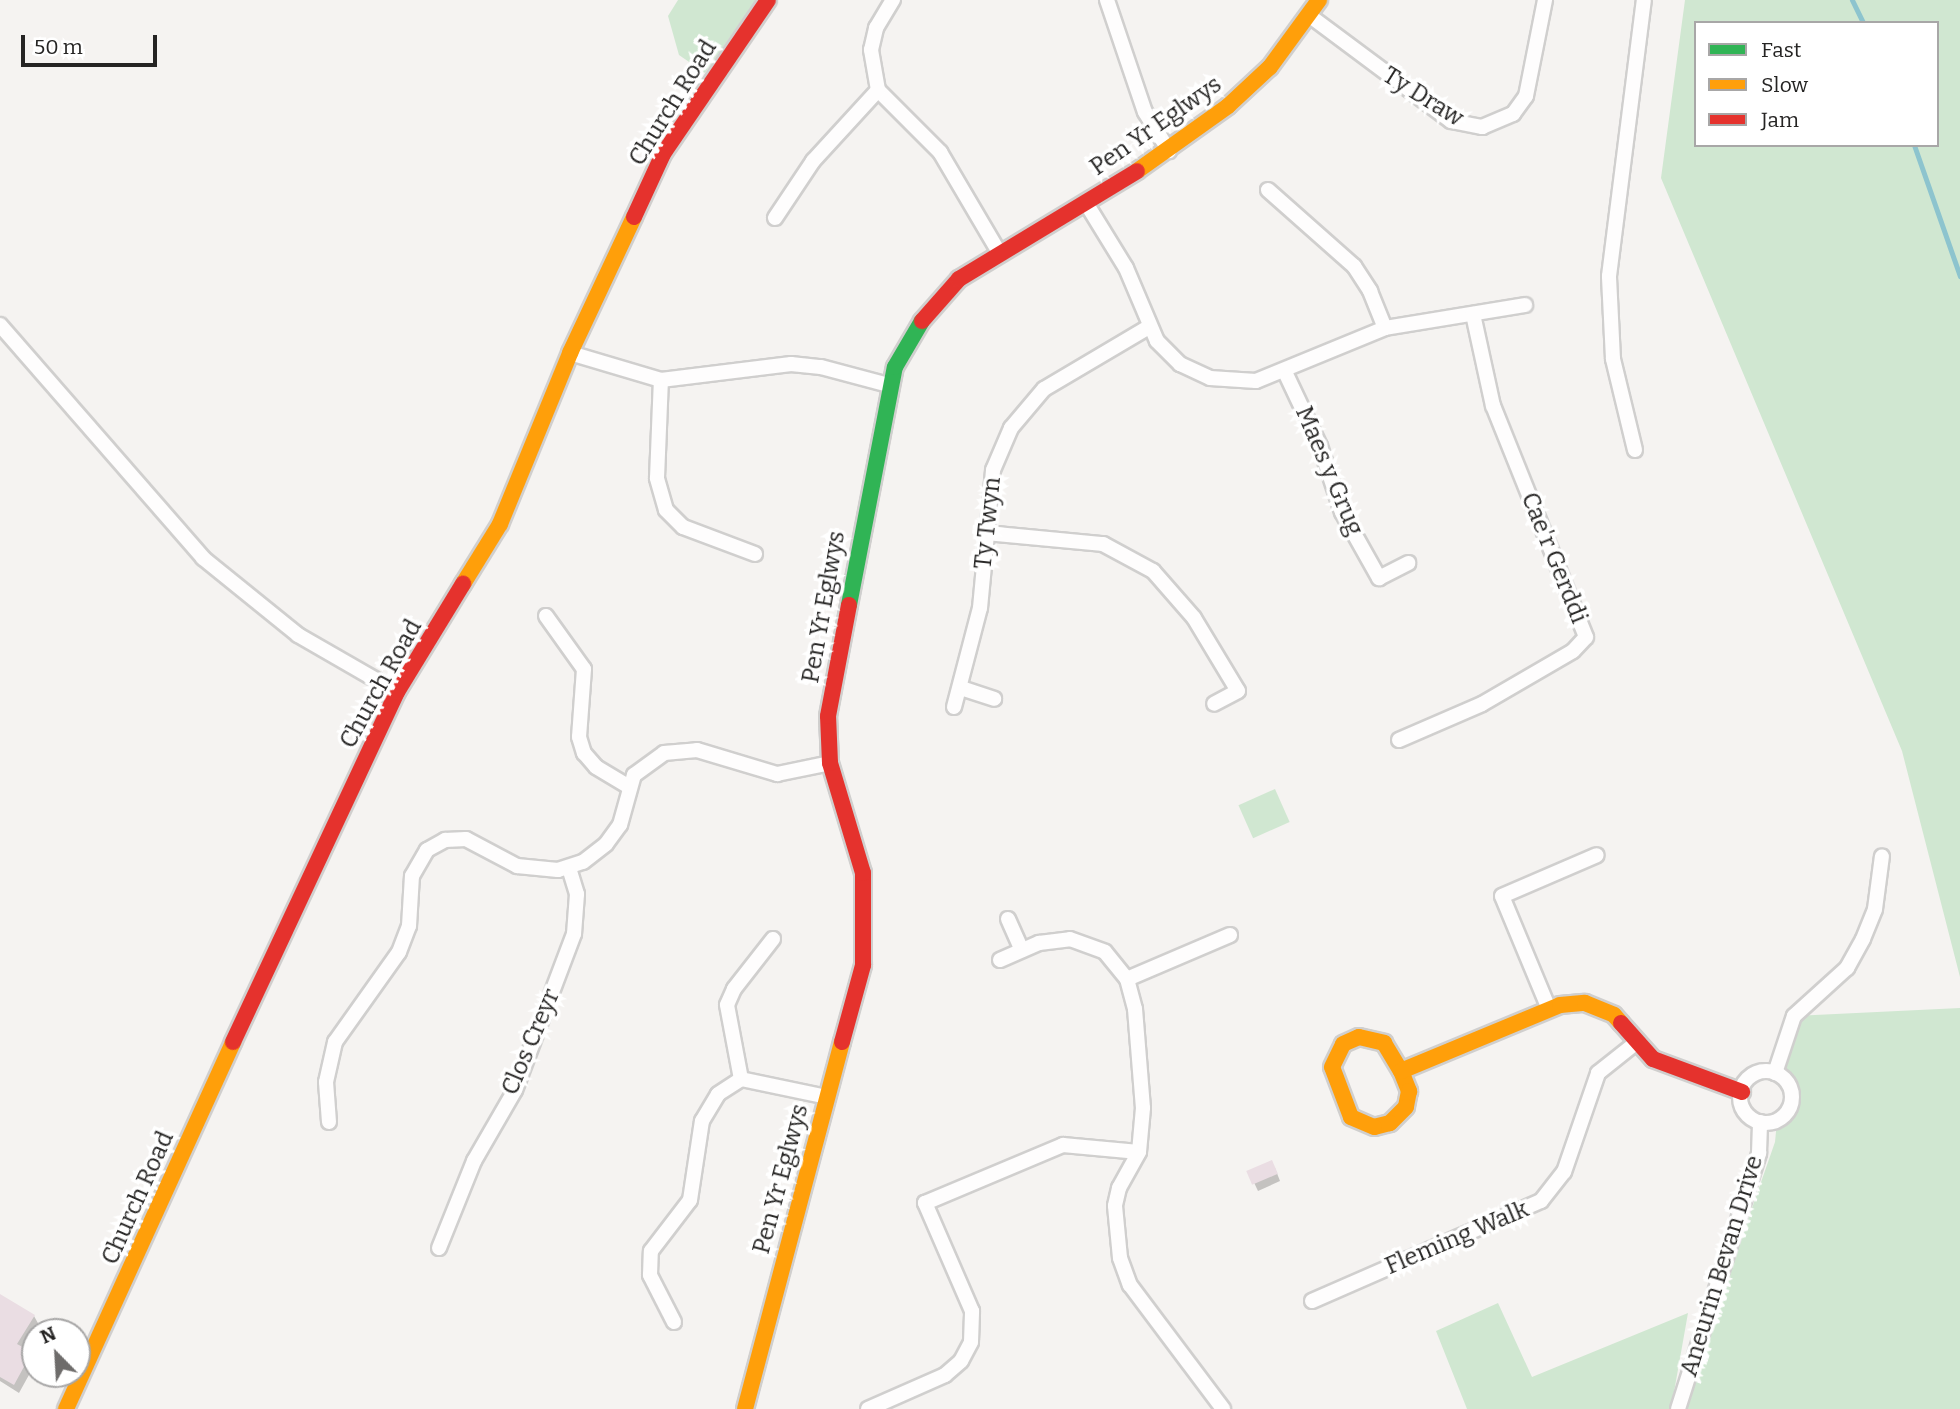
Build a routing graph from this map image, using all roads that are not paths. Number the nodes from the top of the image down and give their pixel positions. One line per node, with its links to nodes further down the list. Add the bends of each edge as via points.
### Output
1 (768, 0): 19 (street, Church Road, via 663,154)
2 (893, 0): 8 (street, via 876,28 871,50)
3 (1107, 0): 9 (street, via 1145,112)
4 (1319, 0): 7 (street, Pen Yr Eglwys)
5 (1545, 0): 7 (street, Ty Draw, via 1526,96 1513,114 1482,127 1451,121)
6 (1644, 0): 23 (street, via 1609,276 1613,359)
7 (1310, 16): 9 (street, Pen Yr Eglwys, via 1270,67)
8 (878, 90): 12 (street, via 814,160); 13 (street, via 940,152)
9 (1169, 150): 11 (street, Pen Yr Eglwys)
10 (1268, 190): 18 (street, via 1354,266)
11 (1086, 203): 13 (street, Pen Yr Eglwys); 17 (street, via 1126,268)
12 (775, 218)
13 (999, 252): 22 (street, Pen Yr Eglwys, via 959,279 928,311 904,347)
14 (1525, 305): 15 (street)
15 (1473, 314): 18 (street); 33 (street, Cae'r Gerddi, via 1493,406 1586,637 1573,651 1482,704)
16 (0, 325): 29 (street, via 204,558 298,635)
17 (1149, 327): 20 (street, via 1180,364 1210,378 1241,383); 24 (street, Ty Twyn, via 1068,372 1024,409 993,470)
18 (1385, 328): 20 (street)
19 (570, 353): 21 (street); 29 (street, Church Road, via 500,524)
20 (1285, 372): 26 (street, Maes y Grug, via 1320,446 1342,512 1379,578)
21 (661, 380): 22 (street, via 791,364); 25 (street, via 657,478 666,510 682,527)
22 (888, 385): 34 (street, Pen Yr Eglwys, via 838,649 828,716)
23 (1635, 450)
24 (986, 533): 28 (street, Ty Twyn, via 980,608); 31 (street, via 1103,544 1153,571 1194,618 1238,691)
25 (755, 554)
26 (1408, 562)
27 (546, 616): 35 (street, via 584,669 579,729 584,753 596,767)
28 (961, 688): 30 (street); 32 (street, Ty Twyn)
29 (397, 692): 58 (street, Church Road, via 325,838)
30 (994, 699)
31 (1214, 704)
32 (954, 707)
33 (1399, 740)
34 (830, 763): 35 (street, via 777,774 697,750 675,750 643,766); 51 (street, Pen Yr Eglwys, via 863,873 865,913 863,965)
35 (628, 786): 38 (street, via 620,825 613,835 595,854)
36 (1597, 855): 45 (street, via 1502,896)
37 (1882, 856): 48 (street, via 1875,909 1863,939 1847,968 1794,1016)
38 (569, 867): 52 (street, via 546,871 517,866 466,839 445,840 427,850 412,876 409,926 399,952 335,1042 326,1082); 55 (street, Clos Creyr, via 578,905 574,934 514,1090 474,1161)
39 (1008, 919): 42 (street)
40 (1230, 935): 44 (street)
41 (773, 939): 49 (street, via 734,989 727,1006)
42 (1021, 950): 43 (street); 44 (street, via 1057,940 1082,941 1105,952)
43 (1000, 960)
44 (1127, 979): 54 (street, via 1135,1009 1143,1087)
45 (1549, 1009): 46 (street, via 1572,1003 1597,1006 1614,1016); 47 (street)
46 (1637, 1042): 50 (street, via 1653,1059 1672,1069); 56 (street, Fleming Walk, via 1598,1073 1564,1172 1541,1201)
47 (1401, 1070): 47 (street, via 1390,1049 1368,1036 1343,1044 1332,1067 1351,1117 1374,1127 1397,1119 1406,1107 1409,1091)
48 (1775, 1073): 50 (street, via 1752,1076); 53 (street, Aneurin Bevan Drive, via 1788,1083 1791,1107 1777,1121)
49 (741, 1079): 51 (street); 57 (street, via 718,1094 702,1121 690,1199 651,1251 650,1275)
50 (1742, 1092): 53 (street, Aneurin Bevan Drive, via 1746,1113)
51 (827, 1097): 59 (street, Pen Yr Eglwys)
52 (329, 1122)
53 (1760, 1122): 62 (street, Aneurin Bevan Drive, via 1759,1153)
54 (1139, 1153): 60 (street, via 1063,1145 925,1203 972,1311 971,1342 961,1361 945,1375); 61 (street, via 1119,1188 1115,1225 1119,1258 1130,1285)
55 (439, 1248)
56 (1312, 1301)
57 (674, 1322)
58 (66, 1409)
59 (745, 1409)
60 (868, 1409)
61 (1223, 1409)
62 (1678, 1409)

